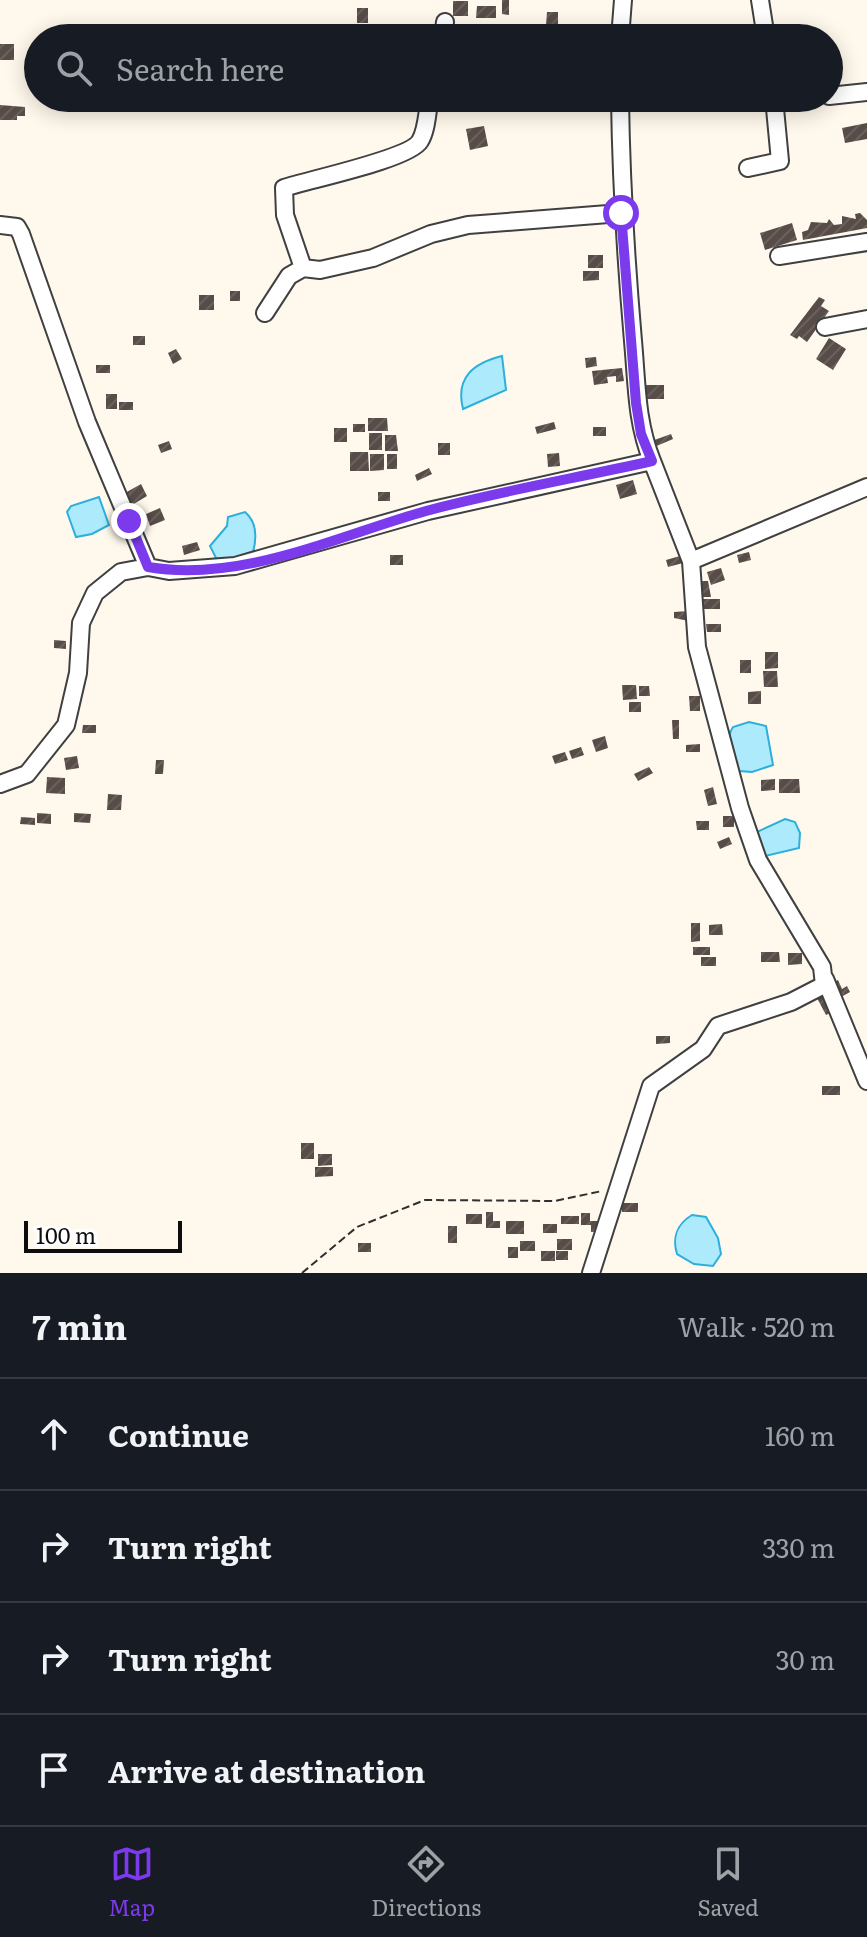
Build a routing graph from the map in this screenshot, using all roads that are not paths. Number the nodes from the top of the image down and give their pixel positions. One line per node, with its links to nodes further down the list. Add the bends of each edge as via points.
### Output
1 (623, 0): 3 (street)
2 (760, 0): 4 (street)
3 (621, 24)
4 (764, 24)
5 (867, 92): 6 (street)
6 (843, 95)
7 (427, 112): 15 (street, via 414,148 284,188 285,215)
8 (620, 112): 11 (street)
9 (775, 112): 10 (street, via 780,161)
10 (748, 168)
11 (621, 213): 15 (street, via 468,225 373,258 320,270); 19 (street, via 636,403)
12 (0, 225): 22 (street, via 17,227 21,234 87,422)
13 (867, 242): 14 (street)
14 (779, 256)
15 (303, 268): 16 (street, via 289,276)
16 (265, 313)
17 (867, 319): 18 (street)
18 (825, 327)
19 (652, 461): 21 (street); 22 (street, via 428,511 235,566 169,571)
20 (867, 487): 21 (street)
21 (691, 561): 24 (street, via 697,647 740,808 758,860)
22 (148, 567): 23 (street, via 121,572 95,593 81,623 78,673 66,725 27,774)
23 (0, 784)
24 (825, 979): 25 (street); 26 (street, via 824,985 791,1002 718,1026 703,1049 651,1086)
25 (867, 1081)
26 (591, 1273)

